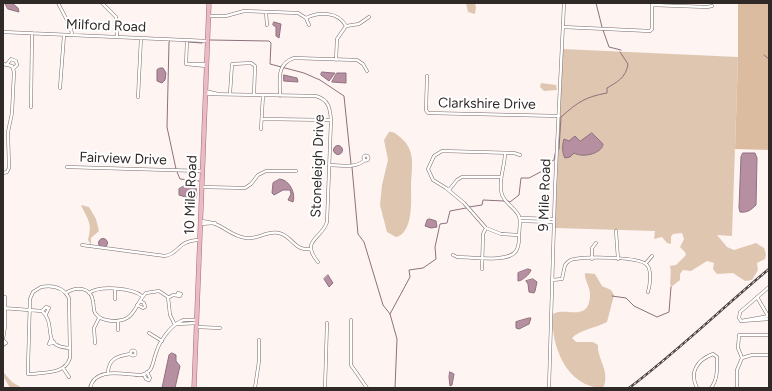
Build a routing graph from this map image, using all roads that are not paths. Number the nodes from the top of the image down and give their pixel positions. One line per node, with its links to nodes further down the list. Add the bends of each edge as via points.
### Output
1 (58, 3): 18 (street, via 72,28)
2 (102, 3): 19 (street, via 116,18)
3 (209, 3): 8 (main road, 10 Mile Road)
4 (564, 3): 14 (street, 9 Mile Road)
5 (652, 4): 6 (street); 14 (street, via 650,31)
6 (712, 6)
7 (266, 12): 8 (street, via 238,11 226,16); 10 (street, via 298,13); 11 (street)
8 (208, 16): 22 (main road, 10 Mile Road)
9 (369, 17): 13 (street, via 359,24)
10 (306, 18): 12 (street); 13 (street, via 326,13 342,20)
11 (267, 25)
12 (309, 25)
13 (346, 26): 23 (street, via 337,38)
14 (563, 27): 38 (street, 9 Mile Road)
15 (3, 32): 16 (street, Milford Road)
16 (32, 33): 17 (street, Milford Road); 37 (street)
17 (64, 35): 18 (street, Milford Road); 30 (street)
18 (72, 35): 19 (street, Milford Road)
19 (117, 37): 20 (street, Milford Road)
20 (141, 38): 21 (street, Milford Road); 36 (street)
21 (187, 40): 22 (street, Milford Road); 26 (street, via 186,64)
22 (207, 41): 26 (main road, 10 Mile Road)
23 (336, 60): 28 (street, via 357,60); 35 (street, via 288,60 280,71)
24 (3, 64): 25 (street)
25 (7, 64): 27 (street); 27 (street, via 11,59 16,62 17,65)
26 (206, 65): 31 (main road, 10 Mile Road)
27 (13, 68): 49 (street, via 12,113 8,132 9,168)
28 (367, 71)
29 (427, 76): 38 (street, Clarkshire Drive, via 428,113)
30 (60, 88)
31 (205, 92): 32 (street, Stoneleigh Drive); 47 (main road, 10 Mile Road)
32 (230, 94): 33 (street, Stoneleigh Drive); 33 (street, via 232,64 251,63 255,66)
33 (254, 95): 34 (street, Stoneleigh Drive)
34 (263, 95): 35 (street, Stoneleigh Drive); 39 (street)
35 (280, 96): 40 (street, Stoneleigh Drive, via 322,98 330,108)
36 (138, 97)
37 (31, 108)
38 (559, 116): 54 (street, 9 Mile Road)
39 (262, 119): 40 (street); 41 (street)
40 (331, 120): 45 (street, Stoneleigh Drive)
41 (262, 129)
42 (505, 153): 43 (street); 50 (street); 52 (street, via 445,151 436,154 429,164 429,174 433,180)
43 (520, 155)
44 (365, 160): 45 (street, via 352,166)
45 (329, 165): 62 (street, Stoneleigh Drive, via 327,222 312,240)
46 (67, 167): 47 (street, Fairview Drive)
47 (202, 171): 51 (main road, 10 Mile Road)
48 (296, 172): 51 (street, via 266,171 245,188)
49 (3, 174)
50 (501, 177): 52 (street, via 462,177); 53 (street, via 502,195 516,211)
51 (202, 187): 55 (main road, 10 Mile Road)
52 (449, 190): 56 (street)
53 (520, 220): 54 (street); 58 (street)
54 (554, 221): 71 (street, 9 Mile Road)
55 (200, 222): 59 (main road, 10 Mile Road); 62 (street, via 215,223 238,236 247,238 280,233 297,248)
56 (486, 228): 58 (street, via 501,234); 65 (street, via 483,234)
57 (616, 231): 67 (street)
58 (519, 235): 65 (street, via 519,245 513,255 505,258)
59 (200, 240): 61 (street, via 184,242 174,252 165,256); 93 (main road, 10 Mile Road)
60 (596, 243): 66 (street, via 592,248)
61 (82, 245)
62 (311, 249): 68 (street)
63 (453, 255): 65 (street)
64 (652, 256): 69 (street)
65 (482, 258): 70 (street)
66 (592, 258): 67 (street); 71 (street, via 571,260 565,265 562,279)
67 (618, 259): 69 (street)
68 (318, 262)
69 (646, 263): 74 (street, via 650,272)
70 (482, 269)
71 (552, 280): 119 (street, 9 Mile Road)
72 (769, 287): 80 (street)
73 (115, 290): 76 (street, via 99,289); 78 (street, via 131,290); 81 (street)
74 (648, 292)
75 (66, 293): 76 (street, via 78,288); 86 (street, via 45,286 36,289 31,296); 105 (street, via 70,303)
76 (89, 293): 89 (street)
77 (178, 295): 82 (street)
78 (142, 296): 82 (street, via 156,291); 83 (street)
79 (5, 297): 85 (street)
80 (757, 297): 90 (street); 90 (street, via 740,312 739,318 741,321)
81 (115, 298)
82 (168, 298): 95 (street, via 170,315)
83 (140, 301): 84 (street); 84 (street, via 145,307)
84 (137, 305): 92 (street, via 127,318)
85 (4, 308): 86 (street); 100 (street, via 6,327)
86 (30, 309): 87 (street); 109 (street, via 28,374)
87 (42, 311): 88 (street); 88 (street, via 46,307 49,308)
88 (46, 314): 105 (street, via 51,339 61,347)
89 (99, 318): 92 (street); 103 (street, via 94,328)
90 (768, 318)
91 (352, 320): 118 (street, via 351,365)
92 (118, 321): 97 (street)
93 (197, 323): 95 (street, via 186,320); 96 (street); 115 (main road, 10 Mile Road)
94 (327, 323): 117 (street)
95 (176, 324): 102 (street)
96 (220, 328)
97 (118, 330)
98 (149, 333): 102 (street)
99 (769, 335): 108 (street, via 739,335 738,348)
100 (3, 339): 104 (street, via 6,343)
101 (259, 340): 116 (street)
102 (162, 341): 110 (street, via 153,366)
103 (95, 343)
104 (3, 345)
105 (70, 348): 109 (street, via 69,361)
106 (130, 354): 111 (street, via 113,359)
107 (769, 355): 108 (street)
108 (742, 358): 122 (street, via 738,366)
109 (62, 369): 113 (street)
110 (148, 372): 112 (street); 112 (street, via 149,380)
111 (108, 374): 112 (street); 114 (street, via 96,377)
112 (144, 375)
113 (69, 377)
114 (90, 388)
115 (194, 388)
116 (255, 388)
117 (325, 388)
118 (367, 388)
119 (549, 388)
120 (697, 388): 121 (street, via 694,376 697,364 702,358 712,354 715,355 716,380)
121 (711, 388)
122 (737, 388)

